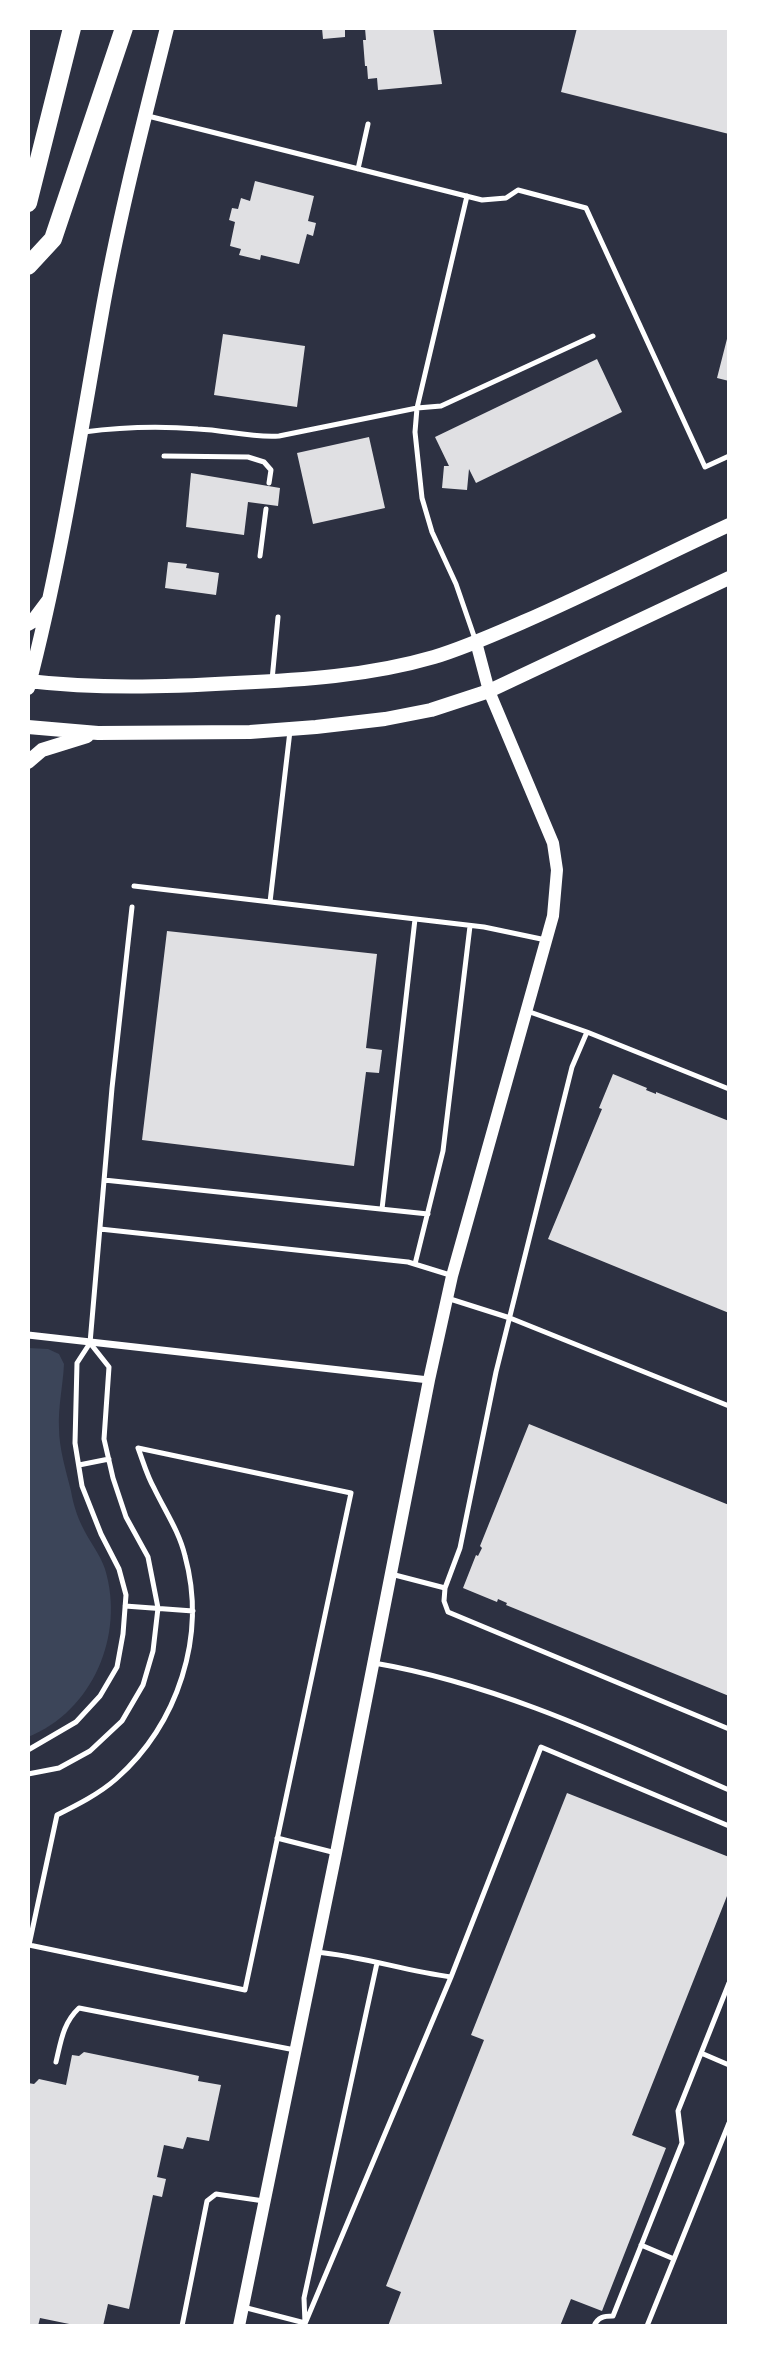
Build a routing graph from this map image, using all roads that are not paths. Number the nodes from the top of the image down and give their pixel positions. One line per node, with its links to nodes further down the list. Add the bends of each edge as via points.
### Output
1 (72, 28): 8 (highway)
2 (124, 28): 9 (highway, via 53,239)
3 (167, 28): 4 (main road)
4 (145, 115): 6 (lane); 12 (main road)
5 (368, 124): 6 (lane)
6 (358, 169): 7 (lane)
7 (467, 196): 11 (lane); 14 (lane, via 506,198 517,190 586,208 705,467)
8 (28, 203)
9 (28, 265)
10 (593, 335): 11 (lane, via 440,406)
11 (417, 408): 12 (lane, via 279,436 178,428); 23 (lane, via 422,498)
12 (81, 432): 20 (main road)
13 (164, 456): 15 (lane, via 248,457 264,462 271,470)
14 (729, 456)
15 (269, 483)
16 (266, 509): 18 (lane)
17 (729, 525): 23 (main road)
18 (260, 556)
19 (729, 578): 26 (main road)
20 (51, 597): 22 (main road); 25 (main road)
21 (278, 617): 24 (lane)
22 (28, 624)
23 (476, 642): 24 (main road, via 365,673); 26 (street)
24 (271, 681): 25 (main road, via 119,686)
25 (29, 683)
26 (489, 691): 28 (main road, via 385,719); 36 (street, via 553,843 557,870)
27 (28, 727): 29 (main road)
28 (290, 729): 29 (main road); 32 (lane)
29 (98, 733): 30 (main road, via 53,745)
30 (28, 762)
31 (134, 886): 32 (lane)
32 (270, 902): 34 (lane)
33 (132, 907): 40 (lane)
34 (415, 919): 35 (lane); 41 (lane)
35 (470, 926): 36 (lane); 42 (lane, via 443,1151)
36 (547, 940): 37 (street)
37 (527, 1011): 38 (lane); 45 (street)
38 (587, 1032): 39 (lane); 47 (lane, via 572,1067)
39 (729, 1089)
40 (104, 1180): 41 (lane); 43 (lane)
41 (382, 1209): 42 (lane)
42 (428, 1214): 44 (lane)
43 (100, 1229): 44 (lane); 49 (lane)
44 (415, 1264): 45 (lane)
45 (452, 1276): 46 (street)
46 (447, 1298): 47 (lane); 50 (street)
47 (510, 1318): 51 (lane); 55 (lane, via 460,1548)
48 (28, 1335): 49 (street)
49 (90, 1343): 50 (street); 52 (lane, via 109,1367 104,1439); 53 (lane, via 78,1363 75,1443)
50 (429, 1380): 54 (street)
51 (729, 1406)
52 (109, 1459): 53 (lane); 57 (lane, via 126,1517 148,1557)
53 (79, 1465): 56 (lane, via 82,1486 118,1569)
54 (391, 1574): 55 (lane); 59 (street)
55 (445, 1588): 60 (lane, via 448,1612)
56 (125, 1606): 57 (lane); 61 (lane, via 117,1667 100,1696 76,1722)
57 (158, 1608): 58 (lane); 62 (lane, via 143,1685 122,1721 90,1751 58,1768)
58 (193, 1611): 65 (lane, via 190,1575 179,1536 138,1448 351,1493); 65 (lane, via 187,1664 168,1714 145,1749 115,1780 57,1815 29,1945 245,1990)
59 (373, 1663): 63 (lane, via 496,1693); 66 (street)
60 (729, 1729)
61 (28, 1750)
62 (28, 1774)
63 (729, 1790)
64 (729, 1826): 69 (lane, via 541,1747)
65 (277, 1839): 66 (lane)
66 (336, 1853): 67 (street)
67 (315, 1952): 68 (lane); 71 (street)
68 (377, 1963): 69 (lane); 80 (lane, via 304,2298)
69 (450, 1977): 80 (lane)
70 (729, 1983): 72 (lane)
71 (295, 2050): 73 (lane, via 79,2008 62,2034); 76 (street)
72 (701, 2053): 74 (lane); 77 (lane, via 678,2111 681,2143)
73 (56, 2062)
74 (729, 2065)
75 (729, 2123): 78 (lane)
76 (264, 2201): 79 (street); 81 (lane, via 216,2194 207,2201)
77 (641, 2245): 78 (lane); 83 (lane, via 613,2316 603,2316)
78 (674, 2259): 84 (lane)
79 (243, 2307): 80 (lane); 82 (street)
80 (305, 2325)
81 (182, 2326)
82 (239, 2326)
83 (594, 2326)
84 (646, 2326)

